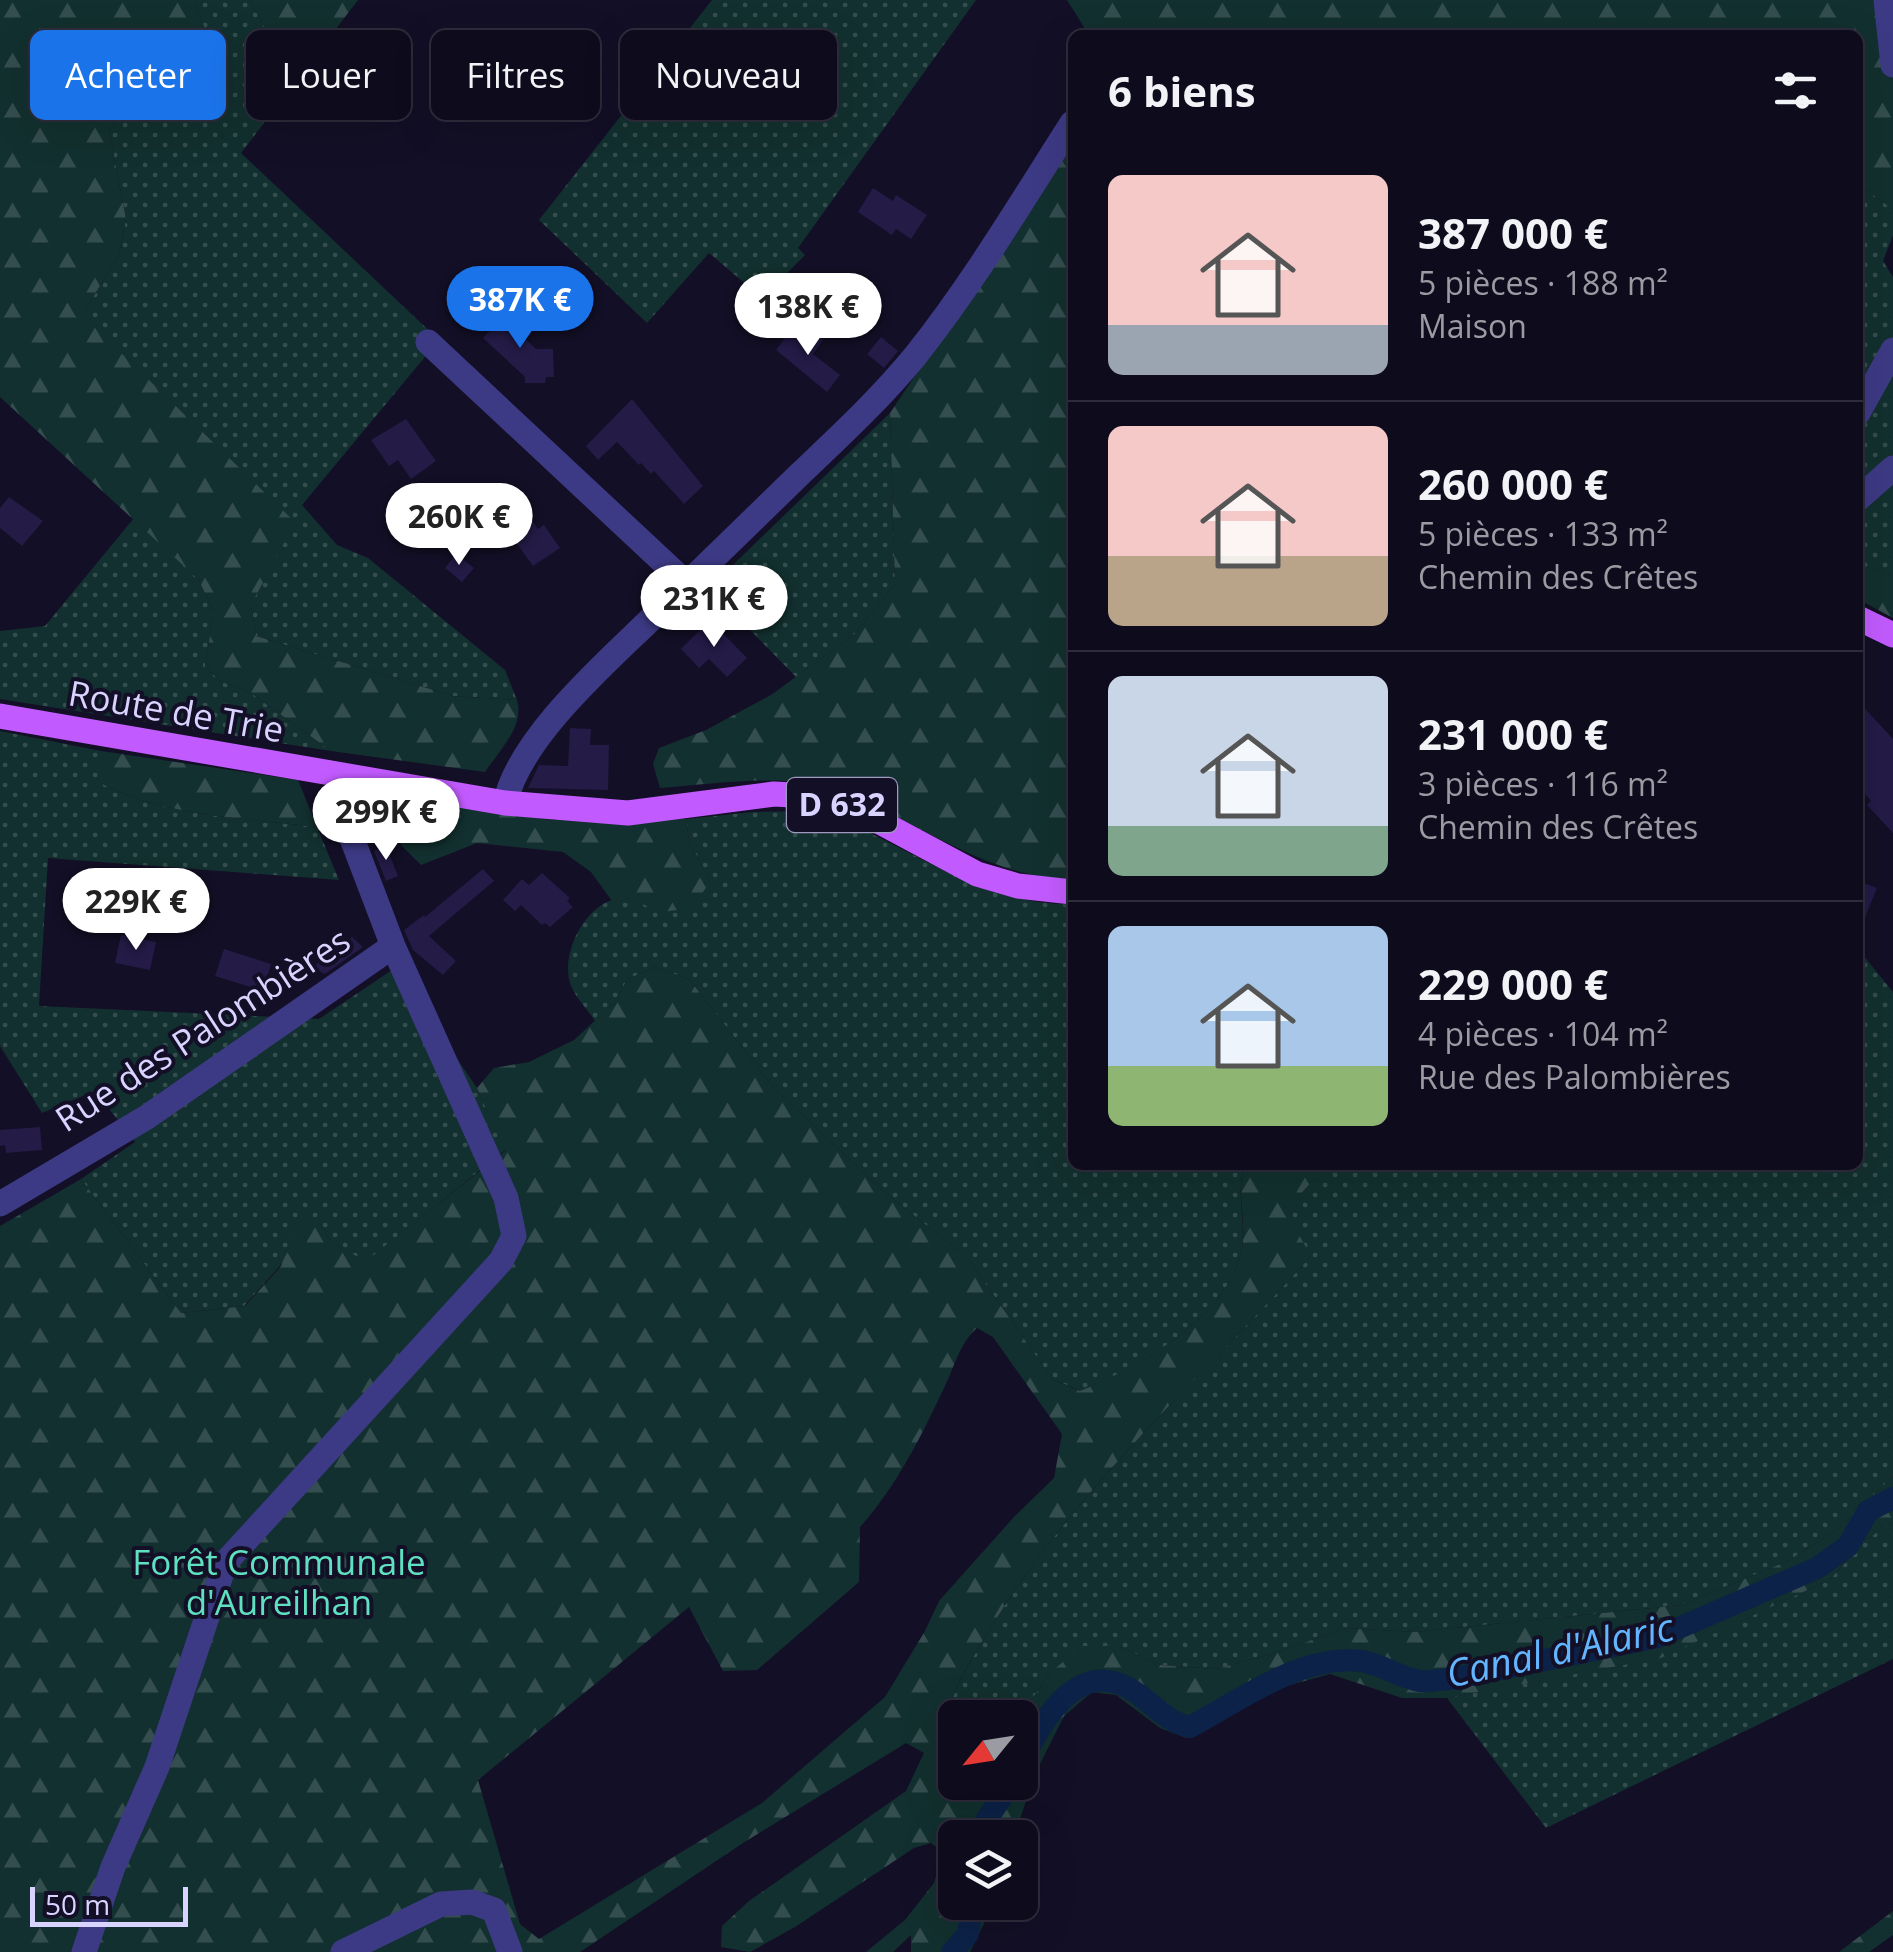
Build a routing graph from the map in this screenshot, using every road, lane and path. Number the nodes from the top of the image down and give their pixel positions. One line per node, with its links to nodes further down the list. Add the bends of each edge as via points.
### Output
1 (1886, 0): 2 (street)
2 (1893, 65)
3 (1068, 129): 9 (street, via 916,355)
4 (428, 342): 9 (street)
5 (1893, 350): 6 (street)
6 (1863, 404)
7 (1893, 468): 8 (street)
8 (1863, 495)
9 (687, 584): 14 (street, via 526,750)
10 (1863, 620): 11 (main road)
11 (1893, 635)
12 (0, 716): 13 (main road, Route de Trie / D 632)
13 (340, 776): 14 (main road, D 632); 16 (street, Rue des Palombières, via 340,807)
14 (504, 803): 15 (main road, D 632, via 628,813 774,794 811,796 852,807 977,874)
15 (1068, 892)
16 (393, 946): 17 (street, Rue des Palombières, via 147,1116); 18 (street, via 506,1198 514,1236 501,1261 225,1562 157,1767)
17 (0, 1204)
18 (84, 1952)
19 (343, 1952): 20 (street, via 440,1904 472,1902 494,1910)
20 (510, 1952)

